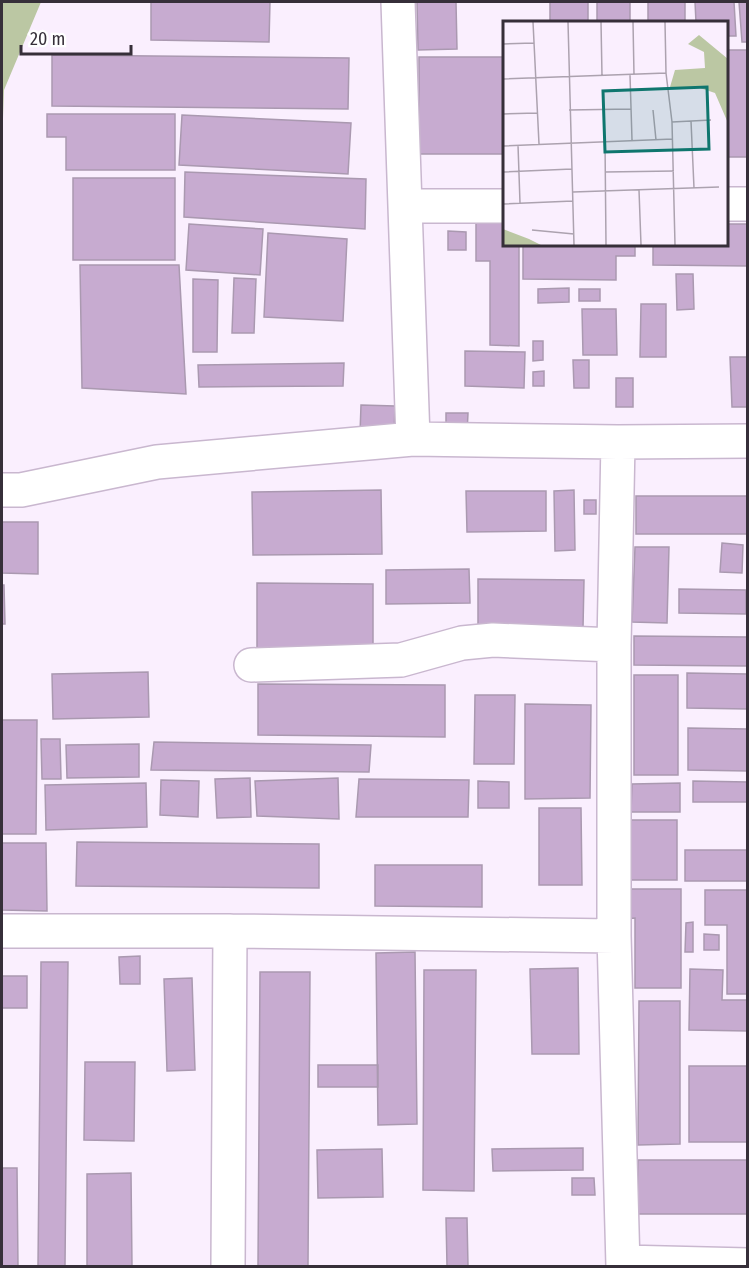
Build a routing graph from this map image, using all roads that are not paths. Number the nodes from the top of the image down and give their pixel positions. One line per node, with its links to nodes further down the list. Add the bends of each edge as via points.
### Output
1 (398, 2): 4 (street)
2 (728, 204): 3 (street)
3 (747, 204)
4 (405, 206): 5 (street); 6 (street)
5 (503, 206)
6 (413, 439): 8 (street); 9 (street, via 158,462 21,490)
7 (747, 441): 8 (street)
8 (618, 442): 10 (street)
9 (2, 490)
10 (614, 645): 11 (street, via 493,640 462,643 401,660); 14 (street)
11 (251, 665)
12 (2, 931): 13 (street)
13 (230, 931): 14 (street); 17 (street)
14 (614, 936): 15 (street)
15 (623, 1264): 16 (street)
16 (747, 1265)
17 (228, 1266)

